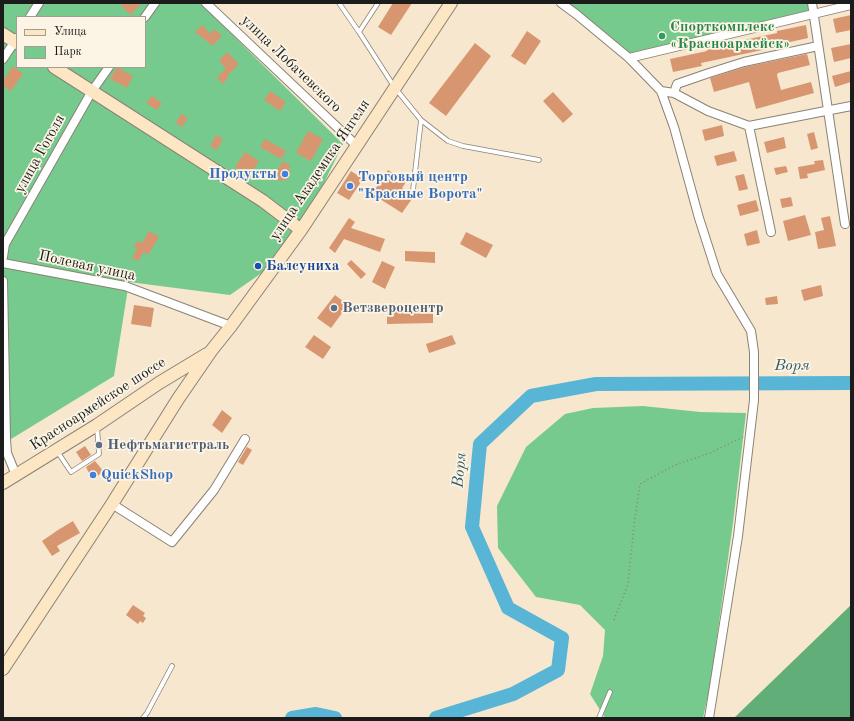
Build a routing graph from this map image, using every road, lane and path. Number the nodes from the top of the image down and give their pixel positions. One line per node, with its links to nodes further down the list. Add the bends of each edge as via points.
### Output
1 (39, 3): 11 (street)
2 (155, 3): 12 (street)
3 (206, 3): 29 (street, улица Лобачевского)
4 (339, 3): 13 (lane)
5 (378, 3): 13 (lane)
6 (451, 3): 21 (street, улица Академика Янгеля)
7 (561, 3): 18 (street)
8 (812, 3): 10 (street)
9 (851, 4): 10 (street)
10 (813, 14): 16 (street); 18 (street)
11 (31, 16)
12 (146, 16)
13 (360, 32): 21 (lane)
14 (3, 34): 15 (street)
15 (16, 40): 17 (street)
16 (818, 46): 24 (street, via 744,62 708,73 677,84); 26 (street)
17 (3, 58)
18 (629, 58): 23 (street)
19 (56, 68): 22 (street)
20 (108, 68): 22 (street, улица Гоголя)
21 (395, 88): 27 (lane); 29 (street, улица Академика Янгеля)
22 (92, 91): 33 (street, via 264,201); 35 (street, улица Гоголя, via 5,244)
23 (661, 91): 24 (street); 43 (street, via 717,274 751,331 754,352 754,400)
24 (674, 93): 28 (street, via 708,111)
25 (851, 106): 26 (street)
26 (828, 111): 28 (street); 32 (street)
27 (421, 120): 30 (lane, via 448,141); 31 (lane)
28 (749, 126): 34 (street)
29 (356, 145): 33 (street, улица Академика Янгеля)
30 (539, 160)
31 (413, 190)
32 (845, 224)
33 (301, 230): 38 (street, улица Академика Янгеля)
34 (771, 232)
35 (3, 258)
36 (3, 264): 38 (street, Полевая улица, via 125,286)
37 (3, 281): 46 (street, via 6,439 7,453)
38 (231, 326): 39 (street, улица Академика Янгеля)
39 (211, 351): 40 (street, Красноармейское шоссе); 41 (street, улица Академика Янгеля)
40 (159, 383): 41 (street, via 172,385 177,389); 42 (street, Красноармейское шоссе)
41 (178, 399): 48 (street, улица Академика Янгеля)
42 (97, 425): 45 (street, Красноармейское шоссе); 45 (lane, via 99,454 71,472)
43 (750, 434): 49 (path, via 710,453 675,465 640,484 628,584); 55 (street, via 738,536)
44 (246, 439): 48 (street, via 214,490 172,542)
45 (57, 450): 46 (street, Красноармейское шоссе)
46 (16, 475): 47 (street, Красноармейское шоссе)
47 (3, 483)
48 (112, 504): 51 (street, улица Академика Янгеля)
49 (614, 620)
50 (172, 666): 53 (lane)
51 (3, 669)
52 (610, 692): 54 (lane)
53 (143, 718)
54 (600, 718)
55 (709, 718)

